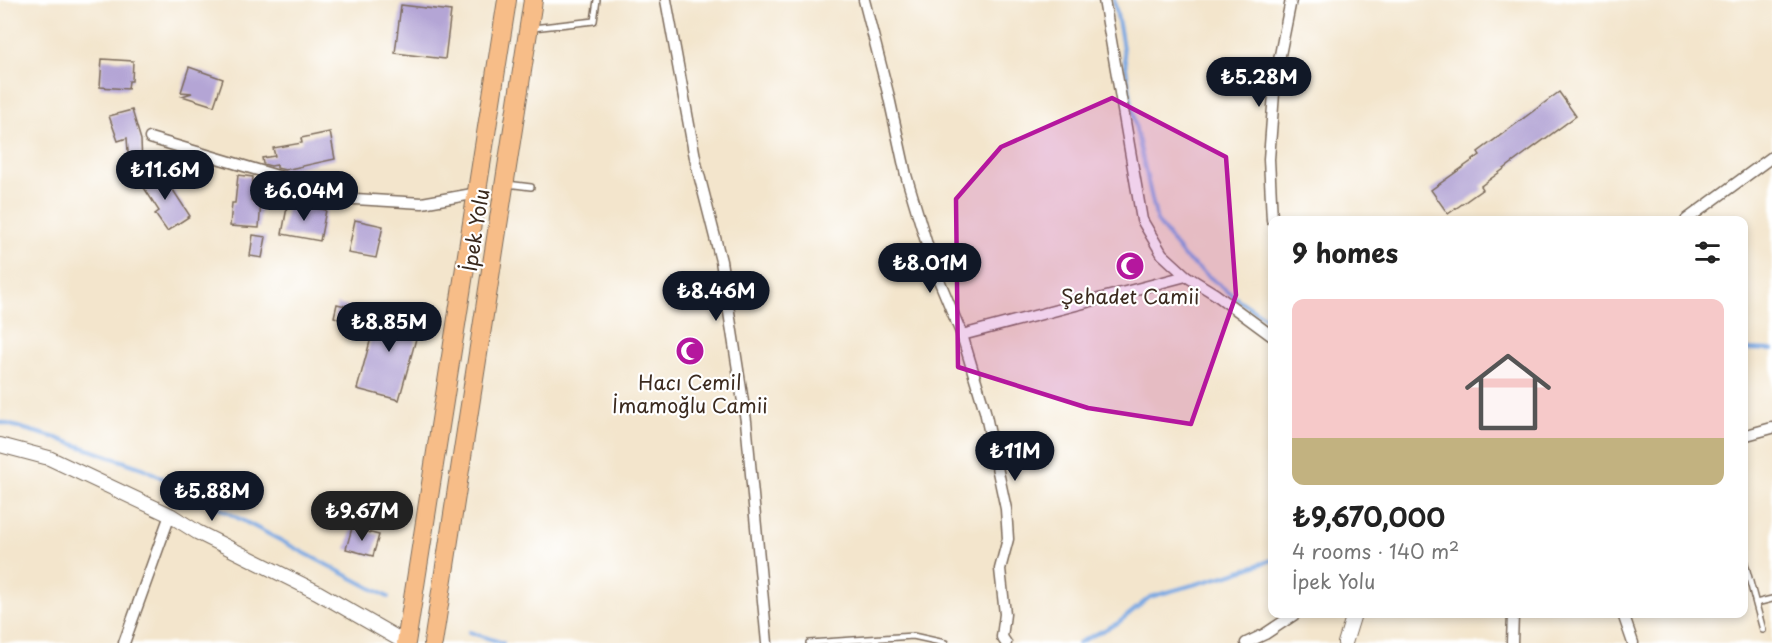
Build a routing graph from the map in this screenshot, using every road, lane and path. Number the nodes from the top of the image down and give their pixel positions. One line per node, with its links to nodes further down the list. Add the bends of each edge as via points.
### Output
1 (507, 0): 13 (highway, İpek Yolu)
2 (533, 0): 8 (highway, İpek Yolu)
3 (597, 0): 8 (lane, via 594,21)
4 (666, 0): 35 (street, via 696,163 721,261 746,421)
5 (864, 0): 18 (street, via 906,175 934,268)
6 (1104, 0): 16 (street, via 1142,220 1162,254)
7 (1291, 0): 14 (street, via 1275,80 1269,159)
8 (528, 29): 11 (highway, İpek Yolu)
9 (150, 138): 13 (street, via 355,199 422,203)
10 (1772, 157): 15 (street)
11 (505, 184): 12 (lane); 32 (highway, İpek Yolu)
12 (531, 187)
13 (478, 193): 31 (highway, İpek Yolu)
14 (1272, 216)
15 (1691, 216)
16 (1186, 276): 17 (street); 18 (street)
17 (1268, 333)
18 (962, 335): 37 (street, via 985,411 1006,509 1008,539 1000,569 1005,614 1002,637)
19 (1772, 428): 20 (street)
20 (1748, 435)
21 (0, 444): 22 (street, via 49,458)
22 (170, 515): 31 (street); 34 (street)
23 (1748, 574): 25 (lane)
24 (1772, 599): 25 (lane)
25 (1756, 603): 30 (lane)
26 (1289, 618): 38 (street)
27 (1353, 618): 39 (street)
28 (1513, 618): 40 (street)
29 (1625, 618): 41 (street)
30 (1763, 630)
31 (407, 637)
32 (434, 637)
33 (945, 642): 36 (lane, via 912,636)
34 (124, 643)
35 (767, 643)
36 (809, 643)
37 (1006, 643)
38 (1246, 643)
39 (1345, 643)
40 (1512, 643)
41 (1634, 643)

